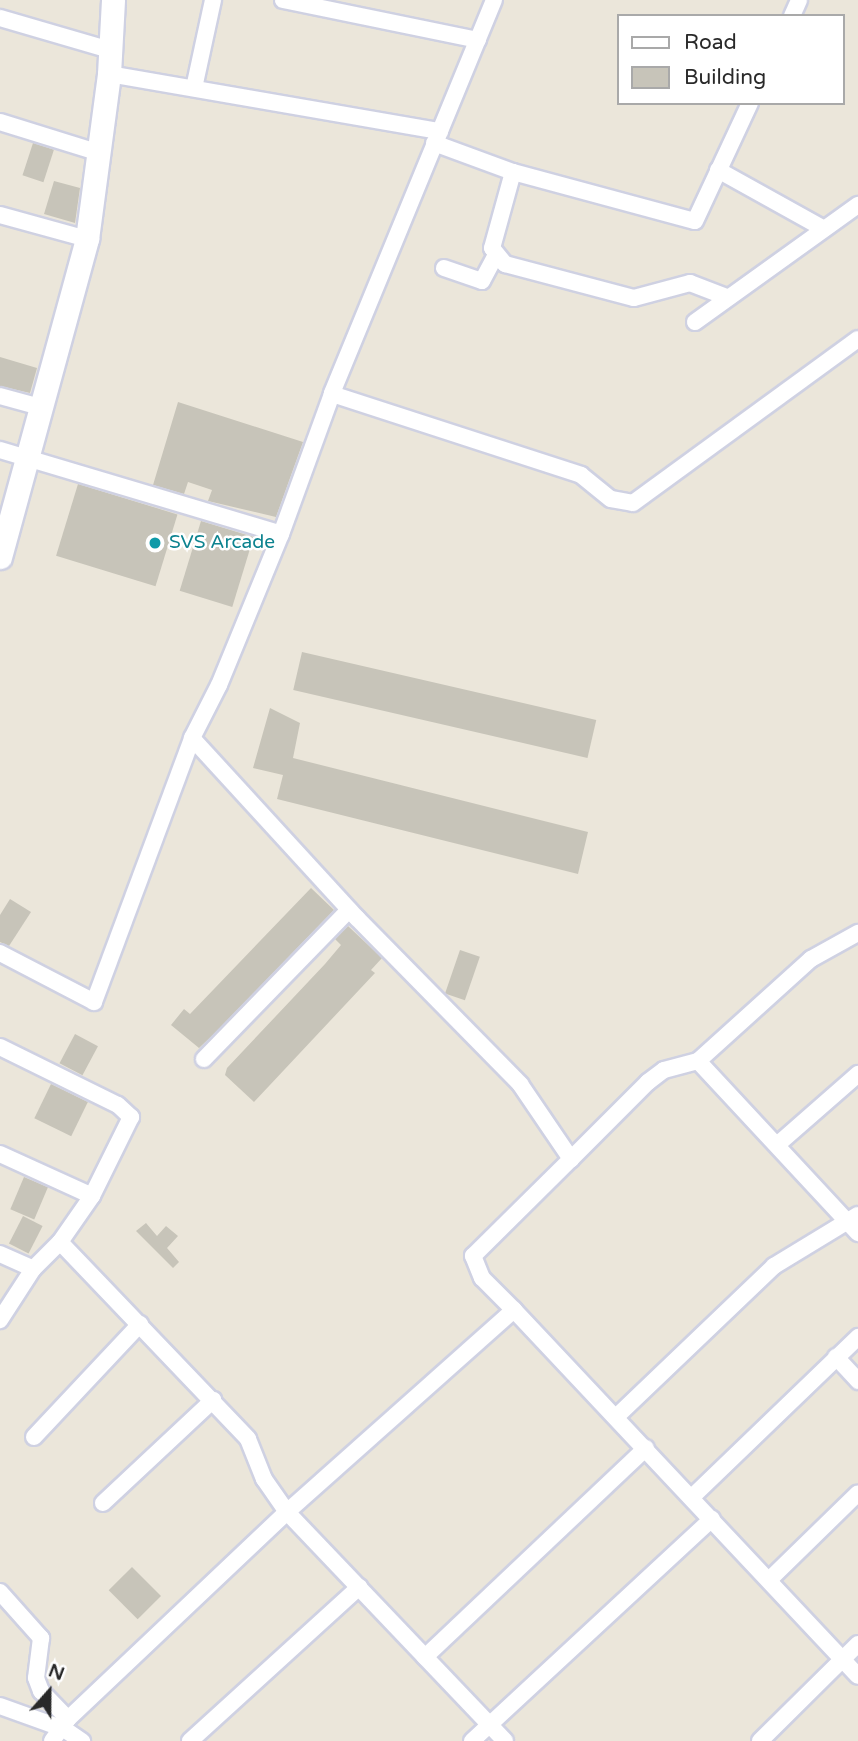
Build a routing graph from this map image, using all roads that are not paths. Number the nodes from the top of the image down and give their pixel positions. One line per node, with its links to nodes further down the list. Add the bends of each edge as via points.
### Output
1 (113, 0): 7 (street)
2 (213, 0): 9 (street)
3 (283, 0): 6 (street)
4 (494, 0): 6 (street)
5 (0, 18): 7 (street)
6 (478, 40): 12 (street)
7 (107, 50): 8 (street)
8 (109, 74): 9 (street); 13 (street)
9 (194, 88): 12 (street)
10 (749, 105): 14 (street)
11 (0, 122): 13 (street)
12 (437, 137): 15 (street); 25 (street)
13 (100, 153): 19 (street)
14 (718, 170): 15 (street, via 700,217 685,222); 18 (street)
15 (513, 172): 20 (street, via 494,235)
16 (858, 205): 18 (street)
17 (0, 215): 19 (street)
18 (824, 229): 22 (street)
19 (87, 239): 27 (street)
20 (495, 257): 21 (street, via 482,281); 22 (street, via 505,264 634,298 690,283)
21 (444, 268)
22 (726, 298): 23 (street)
23 (695, 322)
24 (858, 340): 25 (street, via 633,503 611,499 581,475)
25 (332, 394): 30 (street)
26 (0, 396): 27 (street)
27 (44, 408): 29 (street)
28 (0, 450): 29 (street)
29 (30, 458): 30 (street); 31 (street)
30 (281, 534): 32 (street, via 219,685)
31 (0, 557)
32 (192, 738): 33 (street); 35 (street, via 94,1002)
33 (349, 910): 37 (street); 42 (street, via 520,1084)
34 (858, 933): 38 (street, via 811,959)
35 (0, 953)
36 (0, 1047): 43 (street, via 118,1105 131,1117)
37 (204, 1059)
38 (698, 1061): 40 (street); 42 (street, via 664,1070 648,1082)
39 (858, 1074): 40 (street)
40 (777, 1145): 44 (street)
41 (0, 1153): 43 (street)
42 (571, 1159): 49 (street, via 473,1256 482,1278)
43 (92, 1196): 46 (street)
44 (852, 1218): 45 (street); 56 (street, via 774,1266)
45 (858, 1233)
46 (60, 1242): 48 (street); 51 (street)
47 (0, 1254): 48 (street)
48 (33, 1269): 50 (street)
49 (514, 1310): 56 (street); 62 (street)
50 (0, 1321)
51 (140, 1324): 55 (street); 57 (street)
52 (858, 1337): 53 (street)
53 (835, 1357): 54 (street); 60 (street)
54 (858, 1381)
55 (213, 1400): 61 (street); 62 (street, via 248,1439 264,1479)
56 (616, 1417): 58 (street)
57 (34, 1437)
58 (646, 1448): 60 (street); 68 (street)
59 (858, 1493): 64 (street)
60 (692, 1497): 63 (street)
61 (103, 1503)
62 (287, 1512): 65 (street); 72 (street)
63 (712, 1519): 64 (street); 73 (street)
64 (769, 1580): 69 (street)
65 (359, 1587): 68 (street); 76 (street)
66 (0, 1592): 72 (street, via 41,1639 36,1678)
67 (858, 1644): 69 (street)
68 (425, 1657): 73 (street)
69 (843, 1659): 70 (street); 79 (street)
70 (858, 1675)
71 (0, 1706): 72 (street)
72 (66, 1724): 74 (street); 75 (street)
73 (490, 1724): 77 (street); 78 (street)
74 (52, 1741)
75 (82, 1741)
76 (190, 1741)
77 (472, 1741)
78 (505, 1741)
79 (760, 1741)

